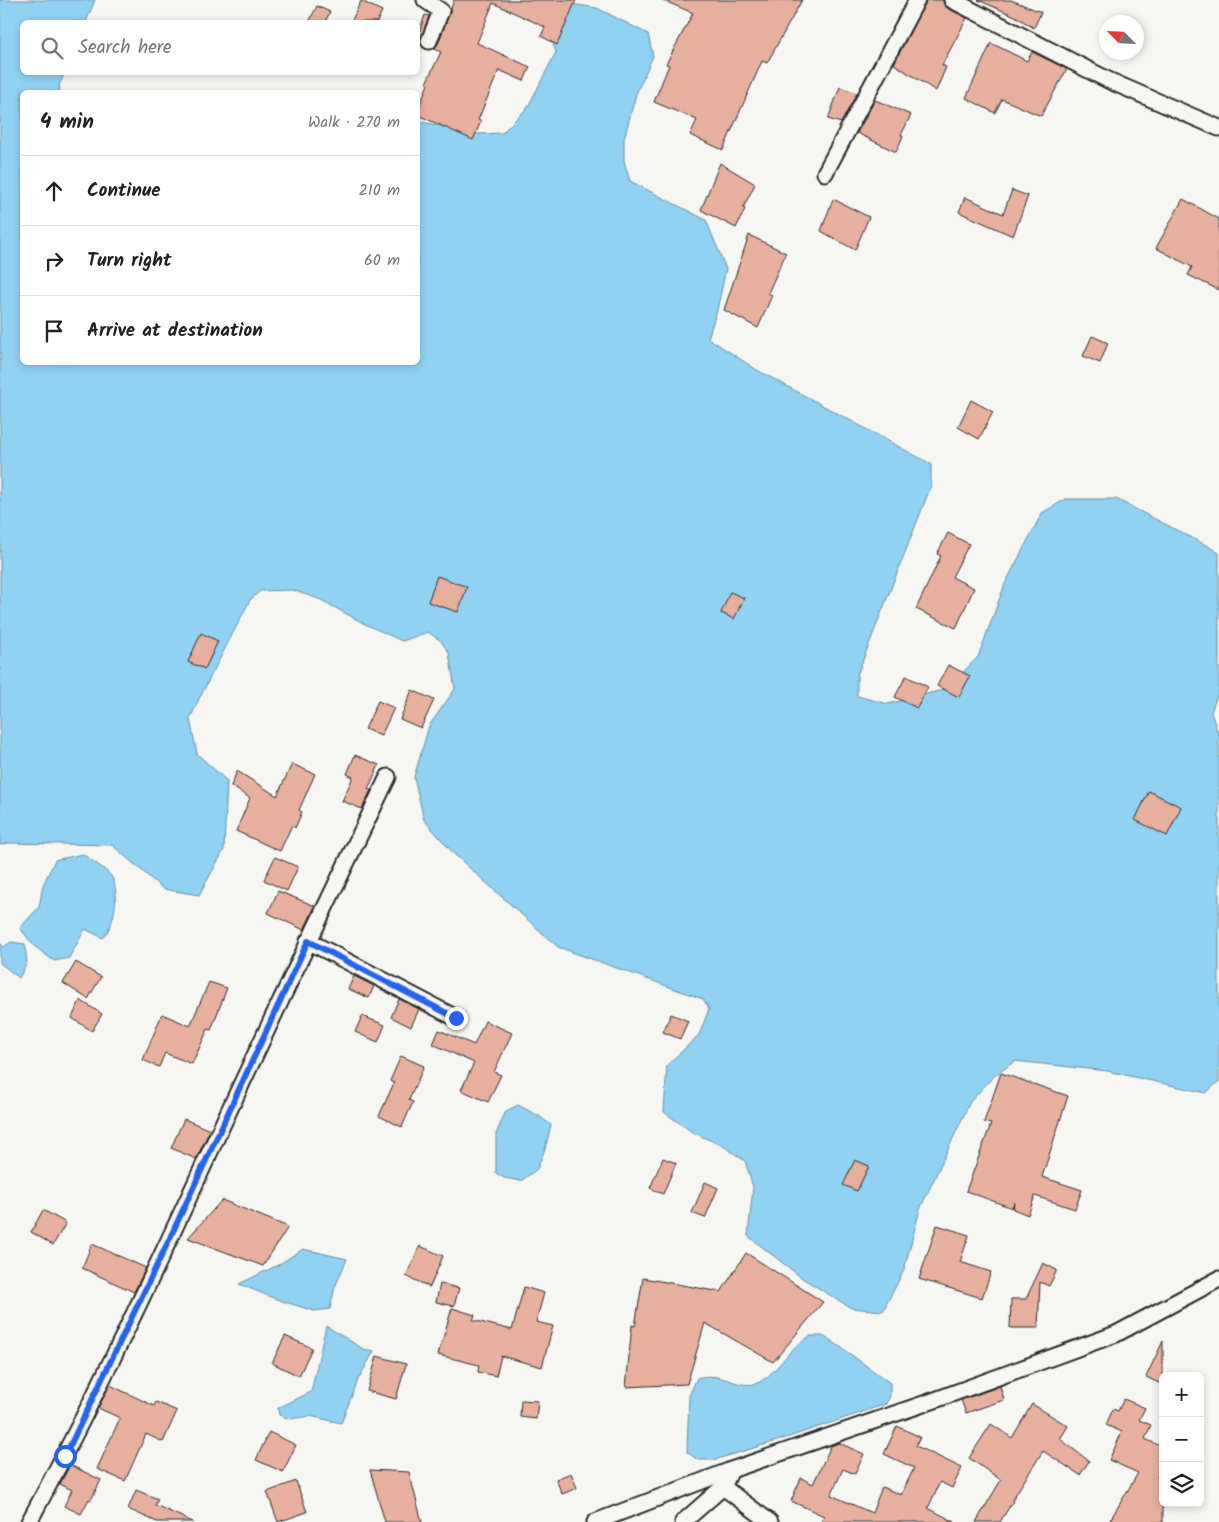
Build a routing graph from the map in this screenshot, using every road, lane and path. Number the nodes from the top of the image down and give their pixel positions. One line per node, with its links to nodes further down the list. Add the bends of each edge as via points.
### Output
1 (425, 0): 4 (street, via 441,11)
2 (917, 0): 6 (street)
3 (952, 0): 5 (street, via 1110,81)
4 (429, 40)
5 (1219, 128)
6 (825, 172)
7 (388, 777): 8 (street)
8 (308, 941): 9 (street); 13 (street, via 156,1267 65,1456)
9 (456, 1018)
10 (1219, 1279): 11 (street, via 1116,1334)
11 (731, 1470): 12 (street); 14 (street)
12 (723, 1487): 15 (street); 16 (street)
13 (29, 1522)
14 (595, 1522)
15 (683, 1522)
16 (770, 1522)

